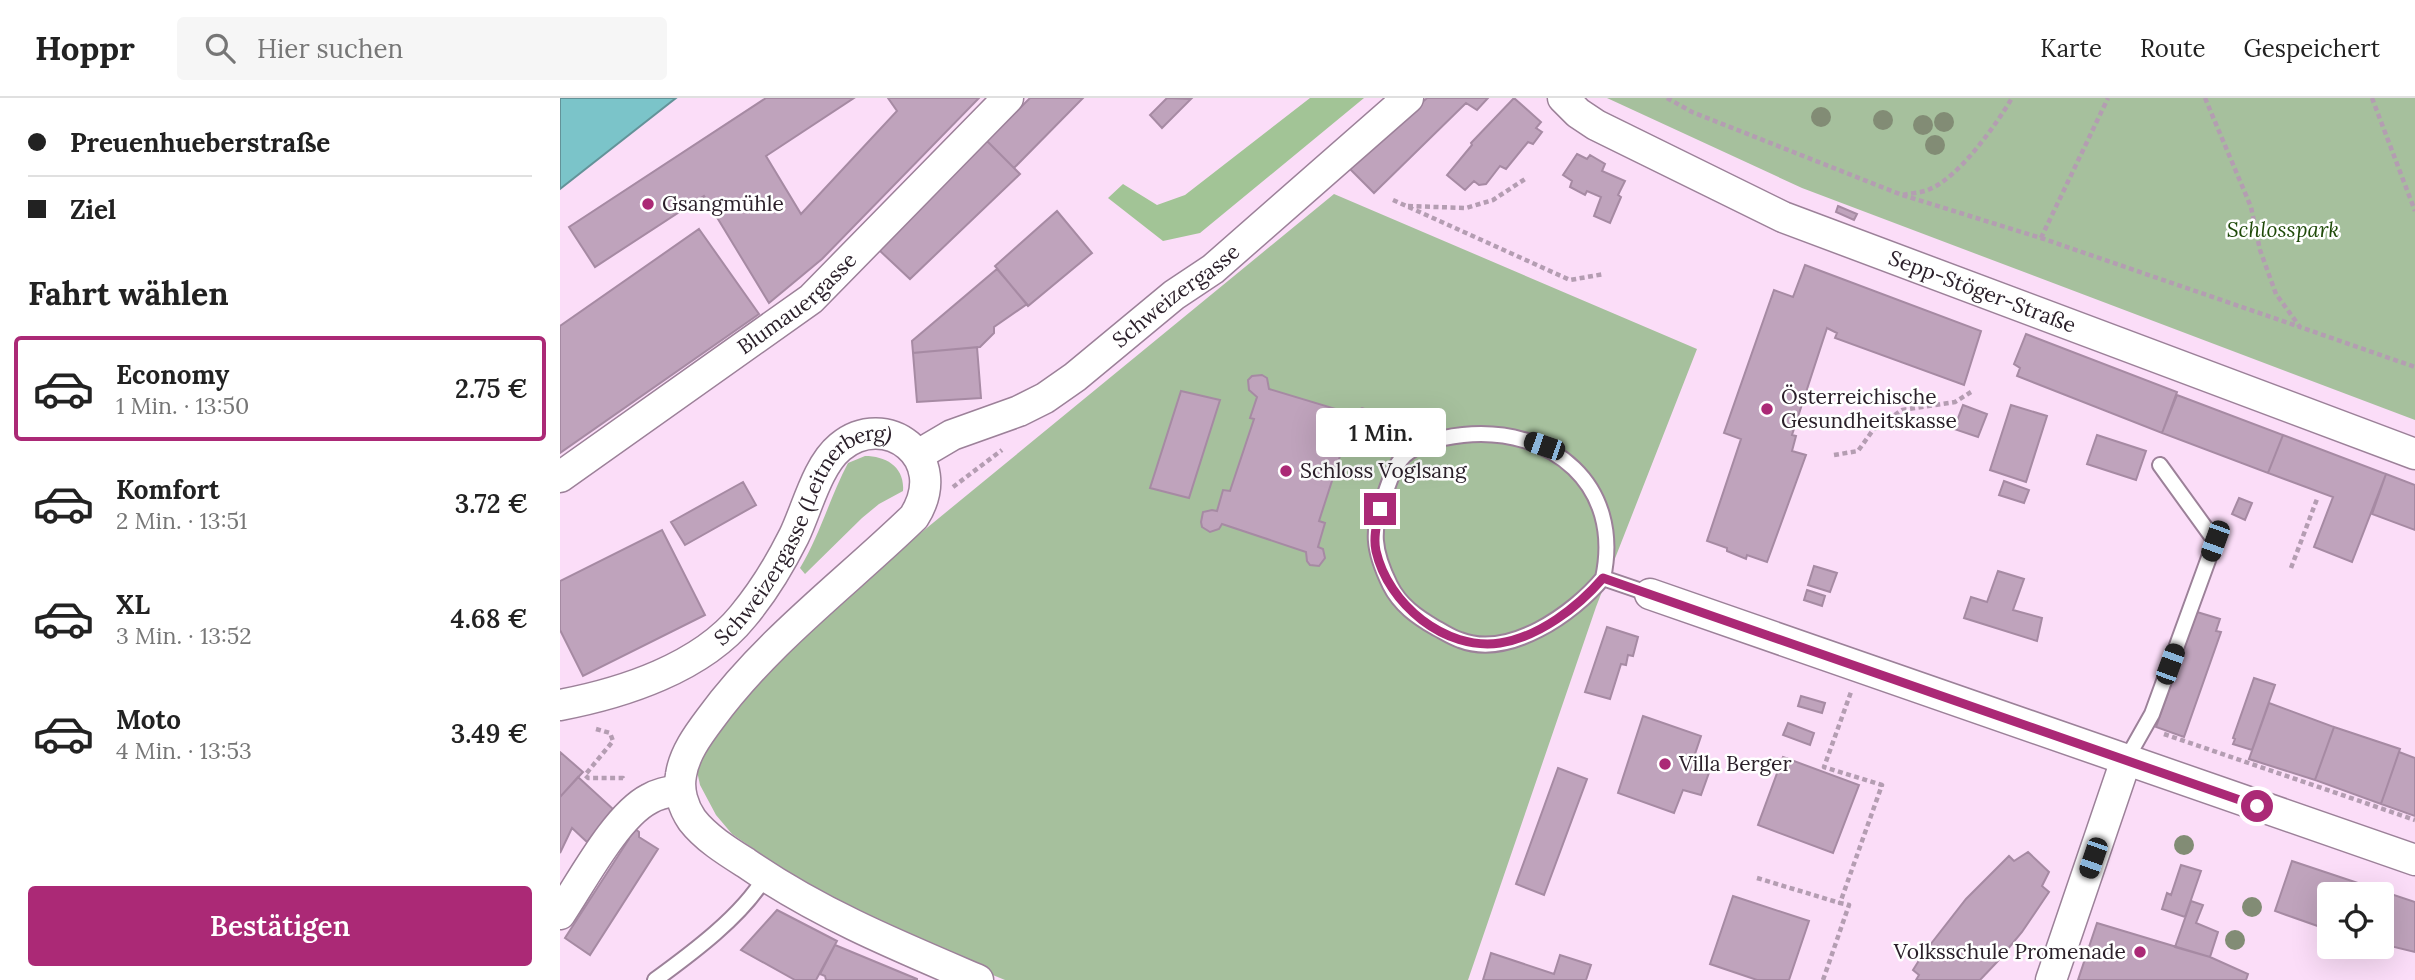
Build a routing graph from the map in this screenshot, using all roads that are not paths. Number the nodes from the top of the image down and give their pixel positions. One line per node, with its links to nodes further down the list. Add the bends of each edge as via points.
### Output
1 (1008, 98): 7 (street, Blumauergasse, via 811,299)
2 (1408, 98): 5 (street, Schweizergasse, via 1213,269 1174,295 1075,377 1019,411 952,435)
3 (1564, 98): 4 (street, Sepp-Stöger-Straße, via 1596,125 1783,217)
4 (2415, 454)
5 (918, 455): 10 (street, Schweizergasse (Leitnerberg), via 889,436 870,434 840,446 820,475 780,562 742,618 719,640 660,676); 12 (street, Schweizergasse (Leitnerberg), via 927,485 914,517 809,612 720,705 686,756)
6 (2160, 465): 11 (lane, via 2215,541 2152,714)
7 (560, 477)
8 (1603, 578): 8 (lane, via 1608,556 1599,503 1574,468 1544,446 1499,434 1458,436 1424,444 1396,466 1374,537 1381,565 1394,593 1417,617 1461,641 1497,643 1531,633 1588,596); 9 (lane)
9 (1650, 594): 11 (street)
10 (560, 705)
11 (2126, 760): 13 (street); 18 (street)
12 (680, 790): 14 (street, via 700,829); 15 (street, via 646,800 630,814)
13 (2415, 860)
14 (765, 877): 16 (lane, via 752,899); 17 (street, via 822,910)
15 (560, 914)
16 (656, 980)
17 (978, 980)
18 (2051, 980)

